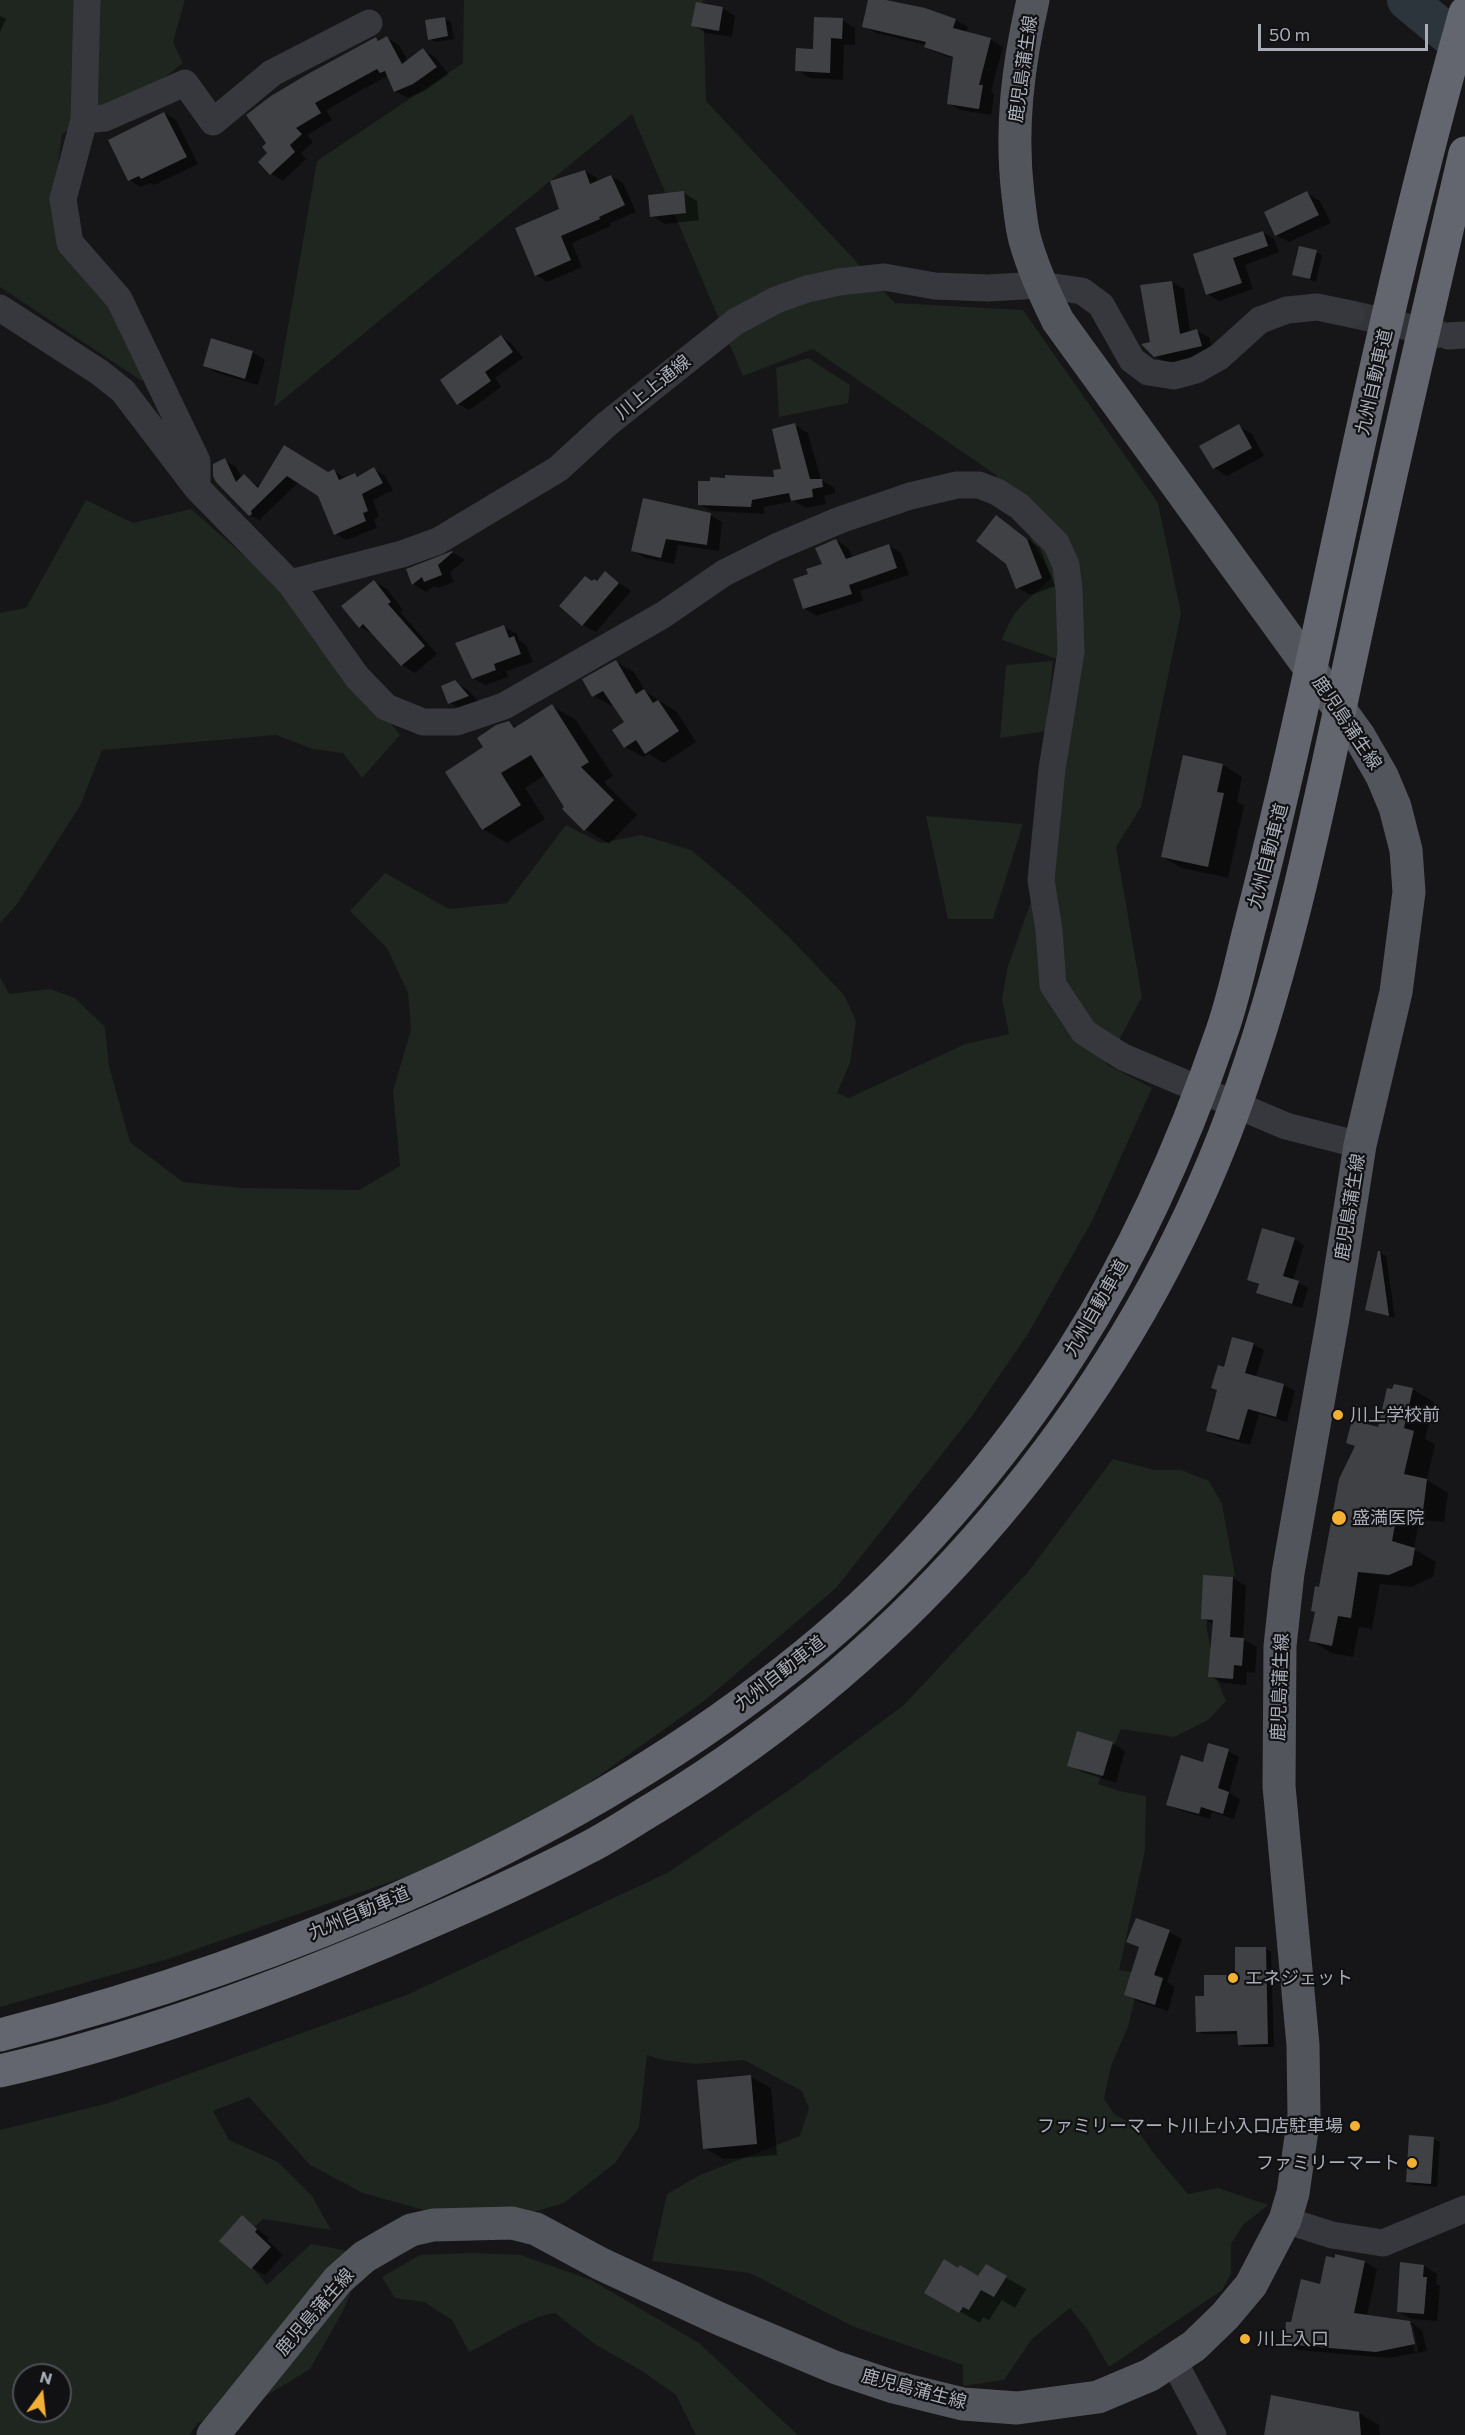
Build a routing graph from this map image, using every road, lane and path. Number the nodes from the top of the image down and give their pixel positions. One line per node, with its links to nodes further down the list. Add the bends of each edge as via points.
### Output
1 (87, 0): 5 (street)
2 (1033, 0): 7 (main road, 鹿児島蒲生線, via 1014,109 1014,160 1025,240)
3 (1465, 14): 13 (highway, 九州自動車道, via 1439,105 1284,797 1225,1023 1188,1127 1129,1252 1074,1349 1034,1408 929,1536 810,1652 741,1705 580,1809 408,1893 316,1932 128,1999)
4 (369, 23): 5 (street, via 272,73 213,122 185,83 105,118)
5 (84, 120): 10 (street, via 63,200 70,243 119,299 197,461)
6 (1465, 153): 14 (highway, 九州自動車道, via 1319,808 1260,1034 1189,1218 1107,1367 1057,1440 1009,1502 954,1563 834,1680 759,1739 590,1847 421,1925 239,2000)
7 (1041, 285): 9 (street, 川上上通線, via 1082,291 1101,305 1132,360 1148,372 1174,376 1196,370 1219,357 1260,320 1287,310 1317,307); 11 (street, 川上上通線, via 935,286 884,278 838,282 776,300 735,322 607,424 558,469 438,541); 12 (main road, 鹿児島蒲生線, via 1058,321 1359,736 1395,807 1406,850 1408,903 1396,992)
8 (0, 308): 10 (street, via 123,391)
9 (1351, 314)
10 (197, 488): 11 (street)
11 (290, 583): 12 (street, via 357,677 386,707 423,722 457,722 504,706 663,615 724,573 776,547 910,496 957,485 979,485 997,492 1019,506 1056,543 1066,566 1069,589 1071,652 1052,769 1041,880 1053,985 1084,1032 1123,1057 1286,1126)
12 (1360, 1145): 16 (main road, 鹿児島蒲生線, via 1288,1573 1280,1646 1279,1786 1303,2045 1304,2116 1293,2193)
13 (0, 2035)
14 (0, 2072)
15 (1465, 2209): 16 (street, via 1383,2243 1332,2235)
16 (1285, 2220): 17 (main road, 鹿児島蒲生線, via 1251,2285 1226,2316)
17 (1173, 2360): 18 (main road, 鹿児島蒲生線, via 1150,2375 1098,2397 1017,2408 963,2404 834,2367 601,2264 536,2229 512,2223 433,2225 411,2230 380,2247 338,2280); 19 (street)
18 (213, 2435)
19 (1213, 2435)

